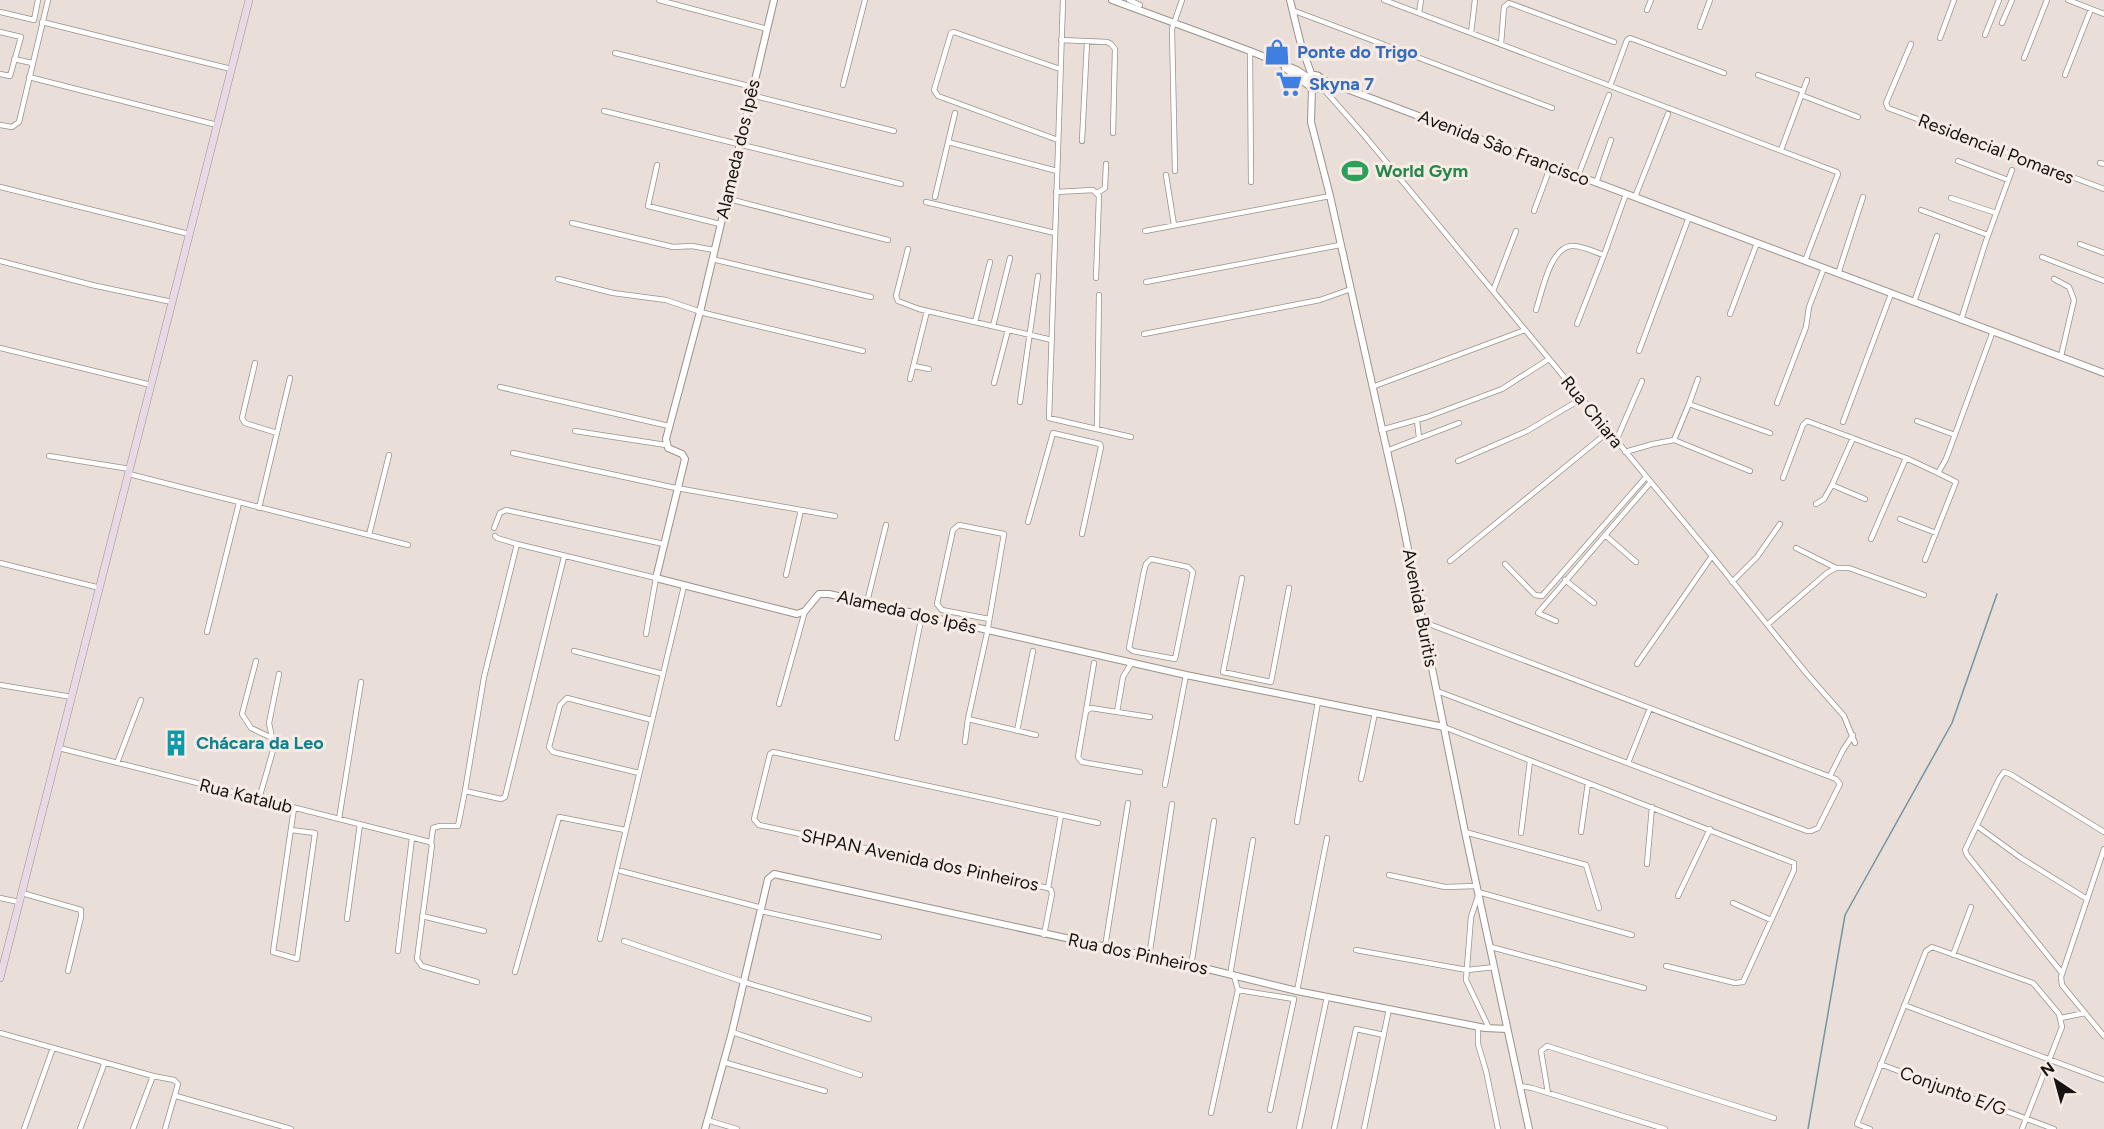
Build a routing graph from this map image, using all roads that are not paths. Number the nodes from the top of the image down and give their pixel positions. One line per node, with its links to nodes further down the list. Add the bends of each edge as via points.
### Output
1 (38, 0): 26 (street, via 34,20)
2 (48, 0): 29 (street)
3 (249, 0): 48 (main road)
4 (659, 0): 33 (street)
5 (774, 0): 33 (street, Alameda dos Ipês)
6 (865, 0): 58 (street)
7 (1063, 0): 38 (street)
8 (1112, 0): 30 (street)
9 (1129, 0): 22 (street)
10 (1182, 0): 30 (street)
11 (1290, 0): 24 (street, Avenida Buritis)
12 (1421, 0): 27 (street)
13 (1475, 0): 35 (street)
14 (1651, 0): 25 (street)
15 (1710, 0): 32 (street)
16 (1954, 0): 37 (street)
17 (1999, 0): 36 (street)
18 (2012, 0): 31 (street)
19 (2047, 0): 45 (street)
20 (2068, 0): 23 (street)
21 (1387, 1): 27 (street)
22 (1140, 5)
23 (2091, 9): 28 (street); 53 (street)
24 (1292, 10): 56 (street, Avenida Buritis); 64 (street)
25 (1647, 10)
26 (0, 12)
27 (1419, 14): 35 (street)
28 (2104, 14)
29 (42, 22): 47 (street); 48 (street)
30 (1173, 23): 43 (street); 85 (street)
31 (2002, 23)
32 (1700, 27)
33 (763, 28): 60 (street, Alameda dos Ipês)
34 (0, 32): 46 (street, via 21,37)
35 (1472, 33): 41 (street)
36 (1985, 35)
37 (1940, 38)
38 (1061, 40): 39 (street); 49 (street)
39 (1087, 42): 72 (street, via 1107,42 1115,49); 75 (street)
40 (1614, 42): 41 (street, via 1509,3 1504,7)
41 (1500, 44): 59 (street)
42 (1911, 44): 93 (street, Residencial Pomares, via 1886,104 1888,108)
43 (1250, 51): 56 (street, via 1297,70); 89 (street)
44 (615, 52): 60 (street)
45 (2024, 58)
46 (14, 59): 47 (street); 51 (street, via 10,76)
47 (32, 63): 54 (street)
48 (231, 69): 70 (main road)
49 (1060, 69): 73 (street); 73 (street, via 958,32 951,33 934,87 938,96)
50 (1724, 73): 59 (street, via 1630,38)
51 (0, 74)
52 (1758, 75): 61 (street)
53 (2065, 75)
54 (29, 77): 69 (street, via 18,124); 70 (street)
55 (1807, 80): 61 (street)
56 (1310, 82): 57 (street, Avenida São Francisco); 57 (street, via 1317,88); 97 (street, Avenida Buritis, via 1311,122)
57 (1320, 82): 82 (street, Avenida São Francisco); 140 (street, Rua Chiara)
58 (843, 85)
59 (1610, 86): 78 (street)
60 (753, 87): 62 (street, Alameda dos Ipês)
61 (1802, 93): 68 (street); 78 (street)
62 (751, 95): 71 (street); 77 (street, Alameda dos Ipês)
63 (1609, 95): 87 (street)
64 (1552, 108)
65 (604, 111): 77 (street)
66 (955, 113): 76 (street)
67 (1668, 114): 99 (street)
68 (1858, 117)
69 (0, 124)
70 (217, 124): 114 (main road)
71 (894, 131)
72 (1113, 133)
73 (1058, 140): 84 (street)
74 (1611, 140): 90 (street)
75 (1082, 141)
76 (948, 142): 84 (street); 98 (street)
77 (739, 144): 91 (street); 101 (street, Alameda dos Ipês)
78 (1781, 150): 129 (street, via 1838,174)
79 (1958, 161): 88 (street)
80 (1106, 164): 95 (street, via 1105,188)
81 (657, 165): 109 (street, via 648,206)
82 (1551, 165): 87 (street, Avenida São Francisco); 105 (street)
83 (2012, 170): 88 (street)
84 (1057, 171): 94 (street)
85 (1175, 171)
86 (1166, 175): 110 (street)
87 (1578, 176): 90 (street, Avenida São Francisco)
88 (2008, 180): 106 (street)
89 (1251, 182)
90 (1596, 183): 96 (street, Avenida São Francisco)
91 (900, 184)
92 (0, 187): 114 (street)
93 (2104, 189)
94 (1056, 192): 95 (street); 113 (street)
95 (1098, 193): 134 (street)
96 (1626, 194): 99 (street, Avenida São Francisco); 124 (street)
97 (1330, 196): 110 (street); 120 (street, Avenida Buritis)
98 (935, 197)
99 (1635, 197): 107 (street, Avenida São Francisco)
100 (1863, 197): 132 (street)
101 (725, 198): 109 (street, Alameda dos Ipês); 117 (street)
102 (1951, 198): 106 (street)
103 (926, 202): 113 (street)
104 (1921, 210): 115 (street)
105 (1533, 211)
106 (1996, 213): 115 (street)
107 (1689, 217): 118 (street, Avenida São Francisco); 162 (street)
108 (572, 223): 122 (street, via 673,247)
109 (720, 224): 122 (street, Alameda dos Ipês)
110 (1174, 225): 111 (street)
111 (1145, 231)
112 (1516, 231): 140 (street)
113 (1055, 233): 159 (street)
114 (189, 234): 145 (main road)
115 (1988, 235): 150 (street)
116 (1937, 236): 144 (street)
117 (888, 240)
118 (1757, 243): 129 (street, Avenida São Francisco); 149 (street)
119 (2080, 244): 123 (street)
120 (1340, 245): 138 (street); 139 (street, Avenida Buritis)
121 (908, 249): 147 (street, via 896,299)
122 (714, 250): 127 (street, Alameda dos Ipês)
123 (2104, 253)
124 (1604, 255): 146 (street, via 1579,246 1562,249 1554,256); 152 (street)
125 (2042, 257): 137 (street)
126 (1010, 258): 153 (street)
127 (712, 259): 143 (street); 148 (street, Alameda dos Ipês)
128 (0, 261): 145 (street)
129 (1805, 261): 131 (street, Avenida São Francisco)
130 (990, 262): 151 (street)
131 (1824, 268): 132 (street, Avenida São Francisco); 179 (street)
132 (1838, 274): 141 (street, Avenida São Francisco)
133 (1038, 276): 158 (street)
134 (1096, 278)
135 (558, 279): 148 (street, via 614,293 666,300)
136 (2054, 279): 163 (street, via 2069,287 2074,300)
137 (2104, 281)
138 (1146, 282)
139 (1351, 289): 157 (street, via 1320,300); 175 (street, Avenida Buritis)
140 (1493, 291): 155 (street, Rua Chiara)
141 (1891, 294): 144 (street, Avenida São Francisco); 184 (street)
142 (1099, 296): 187 (street)
143 (872, 297)
144 (1914, 302): 150 (street, Avenida São Francisco)
145 (172, 303): 174 (main road)
146 (1536, 310)
147 (927, 311): 151 (street); 166 (street)
148 (700, 312): 161 (street); 186 (street, Alameda dos Ipês)
149 (1730, 314)
150 (1961, 320): 156 (street, Avenida São Francisco)
151 (975, 322): 153 (street)
152 (1577, 324)
153 (993, 326): 154 (street)
154 (1008, 330): 158 (street); 173 (street)
155 (1525, 330): 164 (street, Rua Chiara); 175 (street)
156 (1993, 331): 163 (street, Avenida São Francisco); 194 (street)
157 (1144, 334)
158 (1029, 336): 159 (street); 178 (street)
159 (1052, 340): 181 (street, via 1049,418)
160 (0, 348): 174 (street)
161 (863, 351)
162 (1639, 351)
163 (2061, 356): 168 (street, Avenida São Francisco)
164 (1548, 359): 177 (street, Rua Chiara); 182 (street, via 1502,389)
165 (255, 363): 191 (street, via 242,418 245,423)
166 (914, 366): 167 (street); 170 (street)
167 (929, 369)
168 (2104, 373)
169 (290, 378): 191 (street)
170 (910, 380)
171 (1698, 380): 180 (street)
172 (1642, 381): 199 (street)
173 (994, 383)
174 (151, 385): 209 (main road)
175 (1375, 386): 189 (street, Avenida Buritis)
176 (500, 387): 186 (street)
177 (1581, 399): 190 (street, Rua Chiara); 207 (street, via 1527,431)
178 (1020, 402)
179 (1777, 403)
180 (1689, 404): 193 (street); 198 (street)
181 (1056, 419): 187 (street); 192 (street)
182 (1417, 420): 189 (street); 196 (street)
183 (1917, 421): 194 (street)
184 (1843, 422)
185 (1459, 423): 196 (street)
186 (669, 426): 200 (street, Alameda dos Ipês)
187 (1097, 428): 195 (street)
188 (574, 430): 200 (street)
189 (1381, 430): 201 (street, Avenida Buritis)
190 (1608, 432): 199 (street, Rua Chiara); 240 (street)
191 (277, 433): 219 (street)
192 (1053, 433): 223 (street); 228 (street, via 1101,447)
193 (1770, 434)
194 (1955, 435): 210 (street)
195 (1131, 437)
196 (1419, 438): 201 (street)
197 (1853, 438): 206 (street); 212 (street, via 1807,421); 214 (street)
198 (1674, 440): 202 (street); 208 (street)
199 (1616, 441): 202 (street, Rua Chiara)
200 (666, 445): 215 (street, via 685,457)
201 (1386, 452): 259 (street, Avenida Buritis)
202 (1625, 452): 211 (street, Rua Chiara)
203 (513, 453): 215 (street)
204 (389, 455): 230 (street)
205 (49, 456): 209 (street)
206 (1906, 458): 210 (street); 232 (street)
207 (1458, 461)
208 (1750, 471)
209 (129, 472): 217 (street); 251 (main road)
210 (1938, 473): 227 (street, via 1956,482)
211 (1646, 477): 213 (street, Rua Chiara); 243 (street, via 1542,596 1535,595)
212 (1783, 478)
213 (1650, 483): 229 (street); 237 (street, Rua Chiara)
214 (1832, 485): 216 (street); 218 (street)
215 (678, 488): 220 (street); 234 (street)
216 (1865, 499)
217 (239, 503): 219 (street); 263 (street)
218 (1816, 504)
219 (259, 508): 230 (street)
220 (801, 510): 221 (street); 245 (street)
221 (835, 516)
222 (1900, 519): 227 (street)
223 (1029, 522)
224 (1780, 524): 249 (street, via 1757,557)
225 (886, 525): 254 (street)
226 (494, 528): 234 (street, via 500,513 506,510)
227 (1936, 533): 239 (street)
228 (1082, 534)
229 (1605, 535): 241 (street); 248 (street)
230 (369, 536): 235 (street)
231 (495, 536): 233 (street)
232 (1870, 539)
233 (517, 544): 238 (street); 310 (street, via 484,677)
234 (664, 544): 246 (street)
235 (408, 545)
236 (1796, 548): 244 (street)
237 (1712, 556): 249 (street, Rua Chiara); 271 (street)
238 (564, 557): 246 (street); 310 (street, via 505,796 501,799)
239 (1925, 560)
240 (1450, 561)
241 (1636, 562)
242 (0, 563): 251 (street)
243 (1505, 564)
244 (1836, 568): 253 (street, via 1849,568); 261 (street)
245 (786, 574)
246 (656, 578): 250 (street); 264 (street)
247 (1242, 578): 276 (street, via 1223,672)
248 (1565, 580): 255 (street); 260 (street, via 1538,613)
249 (1732, 582): 261 (street, Rua Chiara)
250 (684, 586): 256 (street, via 793,613); 274 (street)
251 (100, 588): 281 (main road)
252 (1289, 588): 276 (street, via 1270,682)
253 (1924, 594)
254 (867, 602): 256 (street, Alameda dos Ipês, via 822,593); 257 (street, Alameda dos Ipês)
255 (1594, 603)
256 (805, 611): 283 (street)
257 (922, 615): 262 (street, Alameda dos Ipês); 297 (street)
258 (989, 619): 258 (street, via 1004,534 959,525 953,530 937,604 942,610); 262 (street)
259 (1421, 621): 280 (street, Avenida Buritis); 285 (street)
260 (1556, 621)
261 (1768, 624): 295 (street, Rua Chiara, via 1844,716)
262 (987, 630): 269 (street, Alameda dos Ipês); 290 (street)
263 (207, 632)
264 (646, 634)
265 (574, 651): 274 (street)
266 (1033, 651): 293 (street)
267 (1151, 655): 267 (street, via 1129,648 1146,564 1151,559 1188,567 1192,572 1177,658); 272 (street)
268 (256, 661): 296 (street, via 242,714 251,729)
269 (1132, 662): 272 (street, Alameda dos Ipês); 287 (street, via 1124,677)
270 (1094, 663): 286 (street)
271 (1636, 664)
272 (1148, 666): 275 (street, Alameda dos Ipês)
273 (279, 674): 296 (street, via 269,723)
274 (663, 674): 291 (street)
275 (1186, 675): 279 (street, Alameda dos Ipês); 309 (street)
276 (1246, 677): 279 (street)
277 (361, 682): 317 (street)
278 (0, 685): 281 (street)
279 (1246, 687): 284 (street, Alameda dos Ipês)
280 (1437, 691): 292 (street, Avenida Buritis); 303 (street)
281 (72, 697): 300 (main road)
282 (141, 700): 302 (street)
283 (779, 704)
284 (1318, 705): 288 (street, Alameda dos Ipês); 319 (street)
285 (1650, 708): 303 (street); 306 (street)
286 (1086, 711): 287 (street, via 1091,708); 304 (street, via 1079,760)
287 (1117, 712): 289 (street)
288 (1375, 714): 292 (street, Alameda dos Ipês); 307 (street)
289 (1150, 717)
290 (968, 719): 293 (street); 298 (street)
291 (652, 720): 305 (street); 305 (street, via 567,698 560,705 549,747 553,752)
292 (1444, 727): 301 (street); 327 (street, Avenida Buritis)
293 (1017, 731): 294 (street)
294 (1036, 735)
295 (1853, 735): 299 (street, Rua Chiara); 306 (street)
296 (272, 738): 311 (street)
297 (897, 738)
298 (964, 742)
299 (1855, 743)
300 (59, 748): 302 (street, Rua Katalub); 340 (main road)
301 (1530, 761): 308 (street); 329 (street)
302 (117, 763): 311 (street, Rua Katalub)
303 (1628, 763): 306 (street, via 1811,831 1818,828 1840,786 1839,780)
304 (1140, 772)
305 (639, 773): 325 (street)
306 (1830, 776)
307 (1361, 779)
308 (1588, 783): 314 (street); 328 (street)
309 (1165, 785)
310 (465, 791): 333 (street, via 458,826 433,828)
311 (259, 799): 315 (street, Rua Katalub)
312 (1128, 803): 358 (street)
313 (1172, 804): 364 (street)
314 (1652, 807): 323 (street); 335 (street)
315 (294, 808): 317 (street, Rua Katalub); 324 (street)
316 (1061, 815): 320 (street); 338 (street, SHPAN Avenida dos Pinheiros); 338 (street, SHPAN Avenida dos Pinheiros, via 777,752 770,754 754,819 757,824)
317 (339, 819): 321 (street, Rua Katalub)
318 (1214, 821): 365 (street)
319 (1297, 822)
320 (1098, 823)
321 (360, 824): 330 (street, Rua Katalub); 350 (street)
322 (1977, 826): 326 (street, via 2001,774 2006,772); 343 (street); 371 (street, via 1965,850 1967,855)
323 (1710, 829): 341 (street); 351 (street, via 1794,863)
324 (291, 830): 324 (street, via 273,952 297,959 315,833)
325 (625, 830): 356 (street); 370 (street, via 559,817)
326 (2103, 831)
327 (1465, 832): 339 (street, Avenida Buritis); 346 (street, via 1586,865)
328 (1581, 832)
329 (1521, 833)
330 (412, 838): 333 (street, Rua Katalub); 361 (street)
331 (1327, 838): 378 (street)
332 (1253, 840): 372 (street)
333 (432, 844): 349 (street)
334 (2104, 849): 343 (street)
335 (1647, 864)
336 (621, 871): 348 (street)
337 (1389, 875): 339 (street)
338 (1048, 888): 353 (street, via 1052,894)
339 (1478, 891): 354 (street); 359 (street, Avenida Buritis); 368 (street, via 1471,917)
340 (22, 893): 344 (main road); 369 (street, via 81,910)
341 (1678, 896)
342 (0, 898): 344 (street)
343 (2087, 899): 371 (street)
344 (19, 902): 363 (main road)
345 (1733, 903): 351 (street)
346 (1599, 908)
347 (1971, 908): 362 (street)
348 (761, 909): 353 (street, Rua dos Pinheiros, via 768,879 776,874); 355 (street); 374 (street)
349 (422, 916): 352 (street); 375 (street, via 419,964)
350 (347, 919)
351 (1771, 920): 366 (street, via 1740,983)
352 (484, 931)
353 (1044, 934): 358 (street, Rua dos Pinheiros)
354 (1632, 935)
355 (879, 937)
356 (600, 939)
357 (624, 941): 374 (street)
358 (1106, 947): 364 (street, Rua dos Pinheiros)
359 (1491, 947): 367 (street, Avenida Buritis); 376 (street)
360 (1356, 950): 368 (street)
361 (398, 951)
362 (1953, 955): 380 (street, via 1932,947 1926,951); 383 (street, via 2033,983)
363 (3, 956): 373 (main road)
364 (1149, 957): 365 (street, Rua dos Pinheiros)
365 (1191, 966): 372 (street, Rua dos Pinheiros)
366 (1666, 966)
367 (1495, 968): 368 (street); 387 (street, Avenida Buritis)
368 (1467, 970): 386 (street, via 1466,980)
369 (68, 971)
370 (515, 972)
371 (2062, 973): 382 (street, via 2062,985)
372 (1232, 975): 377 (street); 378 (street, Rua dos Pinheiros)
373 (0, 978)
374 (743, 981): 384 (street); 388 (street)
375 (477, 982)
376 (1644, 988)
377 (1238, 990): 404 (street, via 1294,999); 405 (street)
378 (1297, 991): 379 (street, Rua dos Pinheiros)
379 (1327, 997): 381 (street, Rua dos Pinheiros); 416 (street)
380 (1904, 1005): 393 (street); 396 (street)
381 (1389, 1009): 385 (street, Rua dos Pinheiros); 390 (street)
382 (2085, 1013): 383 (street); 391 (street)
383 (2061, 1018): 393 (street, via 2062,1027)
384 (869, 1019)
385 (1478, 1027): 386 (street, Rua dos Pinheiros); 419 (street, via 1478,1044)
386 (1489, 1028): 387 (street, Rua dos Pinheiros)
387 (1507, 1029): 400 (street, Avenida Buritis)
388 (732, 1032): 395 (street); 397 (street)
389 (0, 1033): 392 (street)
390 (1384, 1035): 417 (street, via 1356,1029); 418 (street)
391 (2104, 1036)
392 (53, 1048): 394 (street); 409 (street)
393 (2048, 1059): 399 (street); 407 (street)
394 (105, 1062): 398 (street); 410 (street)
395 (723, 1062): 401 (street); 408 (street)
396 (1880, 1064): 407 (street, Conjunto E/G); 422 (street, via 1857,1124)
397 (860, 1075)
398 (153, 1076): 403 (street, via 177,1082); 411 (street)
399 (2104, 1080)
400 (1520, 1086): 402 (street); 420 (street, Avenida Buritis)
401 (825, 1091)
402 (1548, 1093): 406 (street, via 1541,1051 1547,1046); 421 (street)
403 (176, 1096): 412 (street); 413 (street)
404 (1270, 1110)
405 (1211, 1113)
406 (1774, 1118)
407 (2026, 1118): 423 (street); 424 (street, Conjunto E/G)
408 (707, 1120): 414 (street); 415 (street)
409 (24, 1129)
410 (80, 1129)
411 (133, 1129)
412 (165, 1129)
413 (291, 1129)
414 (705, 1129)
415 (737, 1129)
416 (1299, 1129)
417 (1334, 1129)
418 (1364, 1129)
419 (1498, 1129)
420 (1529, 1129)
421 (1665, 1129)
422 (1870, 1129)
423 (2022, 1129)
424 (2054, 1129)

